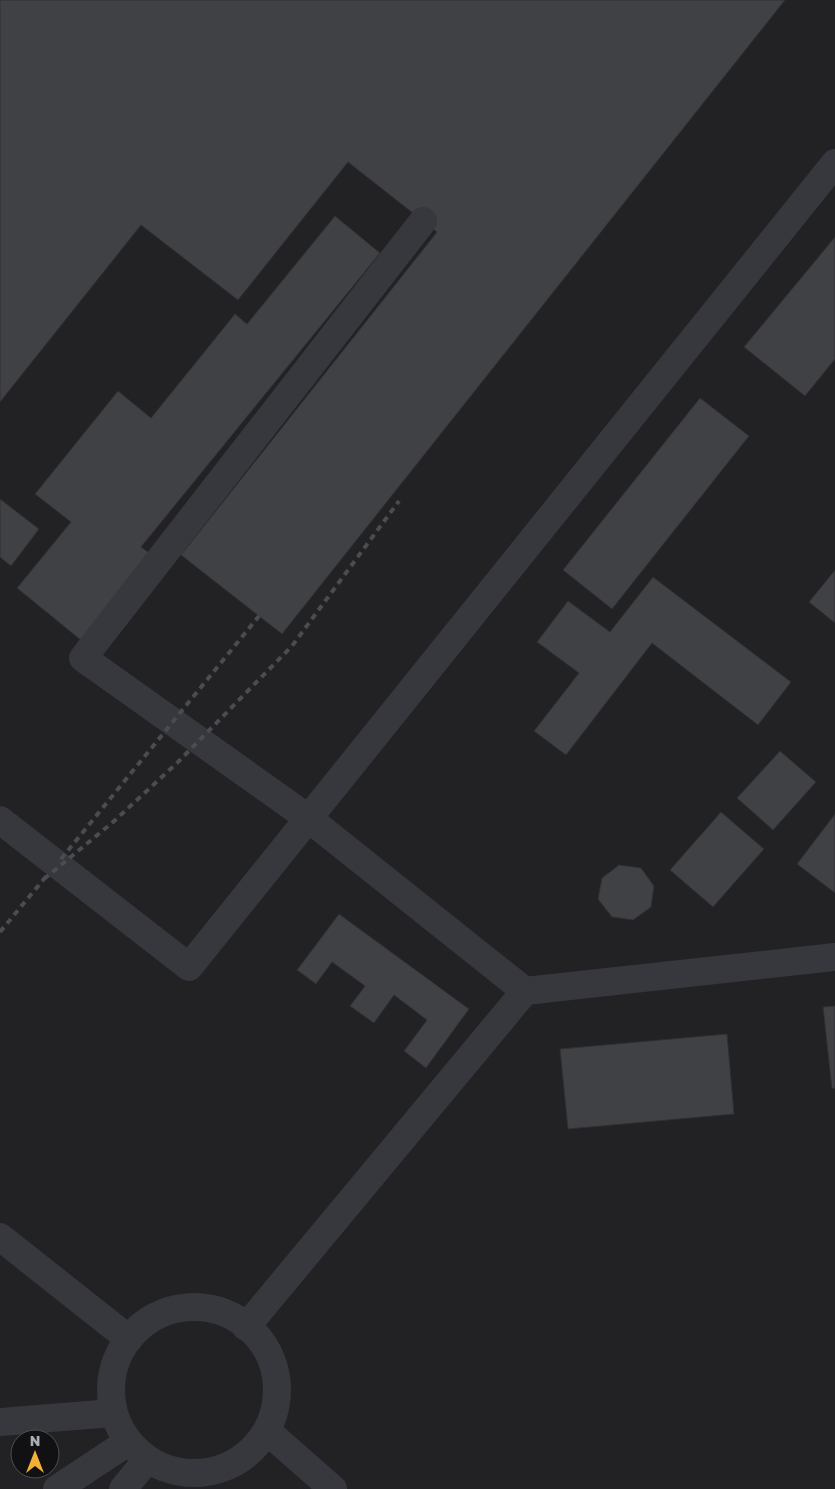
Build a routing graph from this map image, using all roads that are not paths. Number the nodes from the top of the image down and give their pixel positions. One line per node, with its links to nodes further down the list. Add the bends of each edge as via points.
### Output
1 (835, 163): 3 (street)
2 (423, 221): 3 (street, via 83,658)
3 (308, 818): 4 (street, via 189,967); 6 (street)
4 (0, 820)
5 (835, 957): 6 (street)
6 (525, 991): 8 (street)
7 (0, 1237): 9 (street)
8 (246, 1327): 9 (street, via 231,1314 203,1306 165,1311 141,1324); 12 (street, via 260,1337 274,1363 278,1399)
9 (129, 1339): 10 (street, via 119,1351 110,1380)
10 (113, 1413): 11 (street); 13 (street)
11 (0, 1422)
12 (267, 1431): 13 (street, via 247,1455 219,1470 185,1473); 16 (street)
13 (151, 1465): 14 (street); 15 (street)
14 (57, 1489)
15 (123, 1489)
16 (333, 1489)

